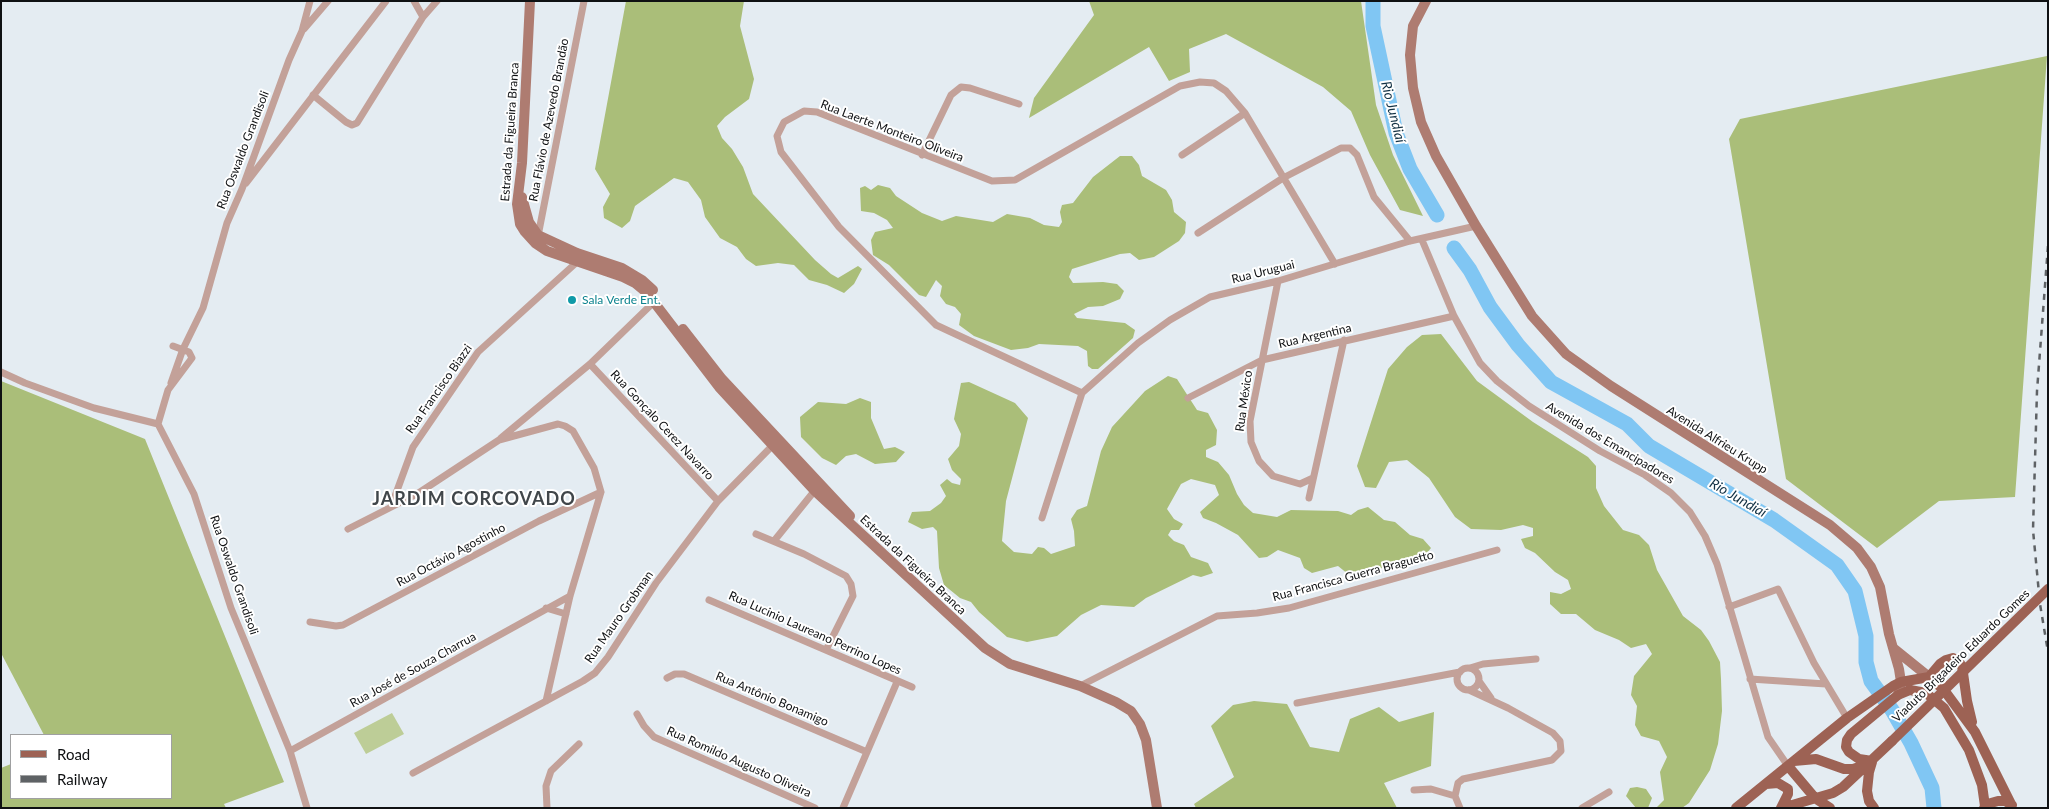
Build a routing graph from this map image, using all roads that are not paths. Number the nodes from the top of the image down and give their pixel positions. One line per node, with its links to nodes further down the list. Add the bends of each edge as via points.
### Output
1 (310, 1): 10 (street, Rua Oswaldo Grandisoli)
2 (328, 1): 10 (street)
3 (386, 1): 11 (street)
4 (414, 1): 9 (street)
5 (436, 1): 9 (street)
6 (530, 1): 20 (main road, Estrada da Figueira Branca, via 517,204 520,224 525,232)
7 (584, 1): 20 (street, Rua Flávio de Azevedo Brandão)
8 (1426, 1): 18 (main road, Avenida Alfrieu Krupp, via 1413,26 1410,55 1415,97 1421,122 1436,156)
9 (423, 17): 11 (street, via 357,123 346,122)
10 (302, 32): 17 (street, Rua Oswaldo Grandisoli)
11 (313, 95): 17 (street)
12 (1019, 104): 14 (street, via 961,87 951,95)
13 (1245, 113): 14 (street, Rua Laerte Monteiro Oliveira, via 1226,91 1214,84 1200,82 1180,86 1015,180 992,181); 15 (street); 16 (street, Rua Laerte Monteiro Oliveira)
14 (922, 155): 35 (street, Rua Laerte Monteiro Oliveira, via 817,112 804,111 784,122 777,136 781,152 839,227 936,325)
15 (1182, 155)
16 (1283, 178): 19 (street); 22 (street, via 1341,148 1350,148 1357,155 1374,197); 24 (street, Rua Laerte Monteiro Oliveira)
17 (242, 189): 30 (street, Rua Oswaldo Grandisoli, via 227,223 203,308)
18 (1476, 226): 21 (street, Rua Uruguai); 58 (main road, Avenida Alfrieu Krupp, via 1532,316 1566,354 1640,406 1830,526 1857,548 1872,566 1880,587)
19 (1198, 233)
20 (537, 239): 23 (main road, Estrada da Figueira Branca, via 547,251); 39 (main road, via 622,268 642,280 659,296)
21 (1422, 240): 22 (street, Rua Uruguai); 27 (street, Avenida dos Emancipadores)
22 (1410, 241): 24 (street, Rua Uruguai)
23 (578, 262): 26 (main road, Estrada da Figueira Branca, via 635,283); 45 (street, Rua Francisco Biazzi, via 478,352 413,447)
24 (1336, 264): 25 (street, Rua Uruguai)
25 (1278, 282): 31 (street, Rua México); 35 (street, Rua Uruguai, via 1210,296 1138,343)
26 (655, 301): 32 (street); 39 (main road, Estrada da Figueira Branca, via 720,388)
27 (1454, 316): 28 (street, Rua Argentina); 54 (street, Avenida dos Emancipadores, via 1480,363 1497,381 1544,416 1645,475 1671,493 1690,512 1717,564)
28 (1344, 340): 31 (street, Rua Argentina); 40 (street)
29 (173, 346): 30 (street)
30 (183, 349): 34 (street, Rua Oswaldo Grandisoli); 34 (street, via 192,358)
31 (1262, 360): 36 (street, Rua Argentina); 40 (street, Rua México, via 1249,433 1259,461 1273,476 1293,483 1300,484)
32 (590, 364): 38 (street); 44 (street, Rua Gonçalo Cerez Navarro)
33 (1, 372): 37 (street, via 25,384 94,408)
34 (168, 390): 37 (street)
35 (1082, 394): 46 (street)
36 (1188, 398)
37 (158, 424): 81 (street, Rua Oswaldo Grandisoli, via 194,494 231,608)
38 (499, 440): 42 (street, via 558,424 565,426 573,431 594,468); 45 (street)
39 (775, 443): 41 (main road, Estrada da Figueira Branca); 44 (street, Rua Mauro Grobman)
40 (1312, 478): 43 (street)
41 (817, 486): 49 (street); 70 (main road, Estrada da Figueira Branca, via 876,548 985,648 1010,664)
42 (601, 492): 52 (street); 57 (street, Rua Octávio Agostinho, via 539,521 343,625)
43 (1309, 498)
44 (718, 501): 75 (street, Rua Mauro Grobman, via 656,583 595,673)
45 (391, 507): 47 (street)
46 (1042, 518)
47 (348, 529)
48 (756, 534): 49 (street)
49 (774, 541): 59 (street, via 846,576 851,584 853,596)
50 (1497, 550): 70 (street, Rua Francisca Guerra Braguetto, via 1289,608 1217,616)
51 (2048, 590): 83 (main road, Viaduto Brigadeiro Eduardo Gomes, bridge)
52 (570, 596): 55 (street, Rua José de Souza Charrua); 56 (street)
53 (709, 600): 59 (street, Rua Lucinio Laureano Perrino Lopes)
54 (1729, 606): 66 (street, Avenida dos Emancipadores); 69 (street, via 1778,589)
55 (546, 608): 56 (street); 81 (street, Rua José de Souza Charrua)
56 (566, 614): 75 (street)
57 (310, 622)
58 (1893, 648): 64 (main road); 73 (main road, Avenida Alfrieu Krupp)
59 (826, 650): 68 (street, Rua Lucinio Laureano Perrino Lopes)
60 (1536, 659): 61 (street)
61 (1492, 665): 62 (street); 67 (street)
62 (1470, 668): 63 (street); 67 (street)
63 (1460, 672): 72 (street, via 1459,684); 76 (street)
64 (1929, 677): 73 (main road); 79 (main road, via 1944,690); 79 (main road, via 1946,660 1953,658 1962,666 1968,712)
65 (667, 678): 82 (street, Rua Antônio Bonamigo, via 684,674)
66 (1750, 679): 69 (street); 84 (street, Avenida dos Emancipadores, via 1768,737)
67 (1479, 680): 72 (street); 74 (street)
68 (896, 682): 71 (street, Rua Lucinio Laureano Perrino Lopes); 82 (street)
69 (1826, 684): 78 (street)
70 (1080, 686): 97 (main road, Estrada da Figueira Branca, via 1116,702 1131,712 1140,724 1146,740)
71 (912, 687)
72 (1469, 690): 74 (street)
73 (1897, 690): 78 (main road, via 1868,703); 83 (main road, via 1847,740 1846,747 1854,757); 92 (main road, via 1926,693 1944,708 1974,761)
74 (1493, 700): 89 (street, via 1553,733 1560,741 1561,751 1552,760 1463,779 1458,783)
75 (546, 701): 85 (street, Rua Mauro Grobman)
76 (1297, 703)
77 (636, 714): 95 (street, Rua Romildo Augusto Oliveira, via 654,737)
78 (1847, 718): 84 (main road)
79 (1975, 732): 91 (main road)
80 (579, 744): 94 (street, via 551,772 546,786)
81 (290, 751): 93 (street, Rua Oswaldo Grandisoli)
82 (868, 752): 96 (street)
83 (1872, 761): 84 (main road, via 1853,769 1835,767 1816,759); 90 (main road, Viaduto Brigadeiro Eduardo Gomes, via 1843,787); 103 (main road, via 1867,791)
84 (1790, 764): 86 (main road); 90 (main road)
85 (413, 773)
86 (1766, 784): 100 (main road); 101 (main road, via 1778,783 1788,789)
87 (1414, 790): 89 (street, via 1431,789)
88 (1609, 792): 99 (street)
89 (1455, 796): 98 (street)
90 (1815, 798): 101 (main road, Viaduto Brigadeiro Eduardo Gomes); 102 (main road)
91 (2013, 806): 92 (main road, via 1998,801)
92 (1985, 807)
93 (307, 808)
94 (548, 808)
95 (815, 808)
96 (843, 808)
97 (1157, 808)
98 (1460, 808)
99 (1582, 808)
100 (1736, 808)
101 (1782, 808)
102 (1830, 808)
103 (1874, 808)

